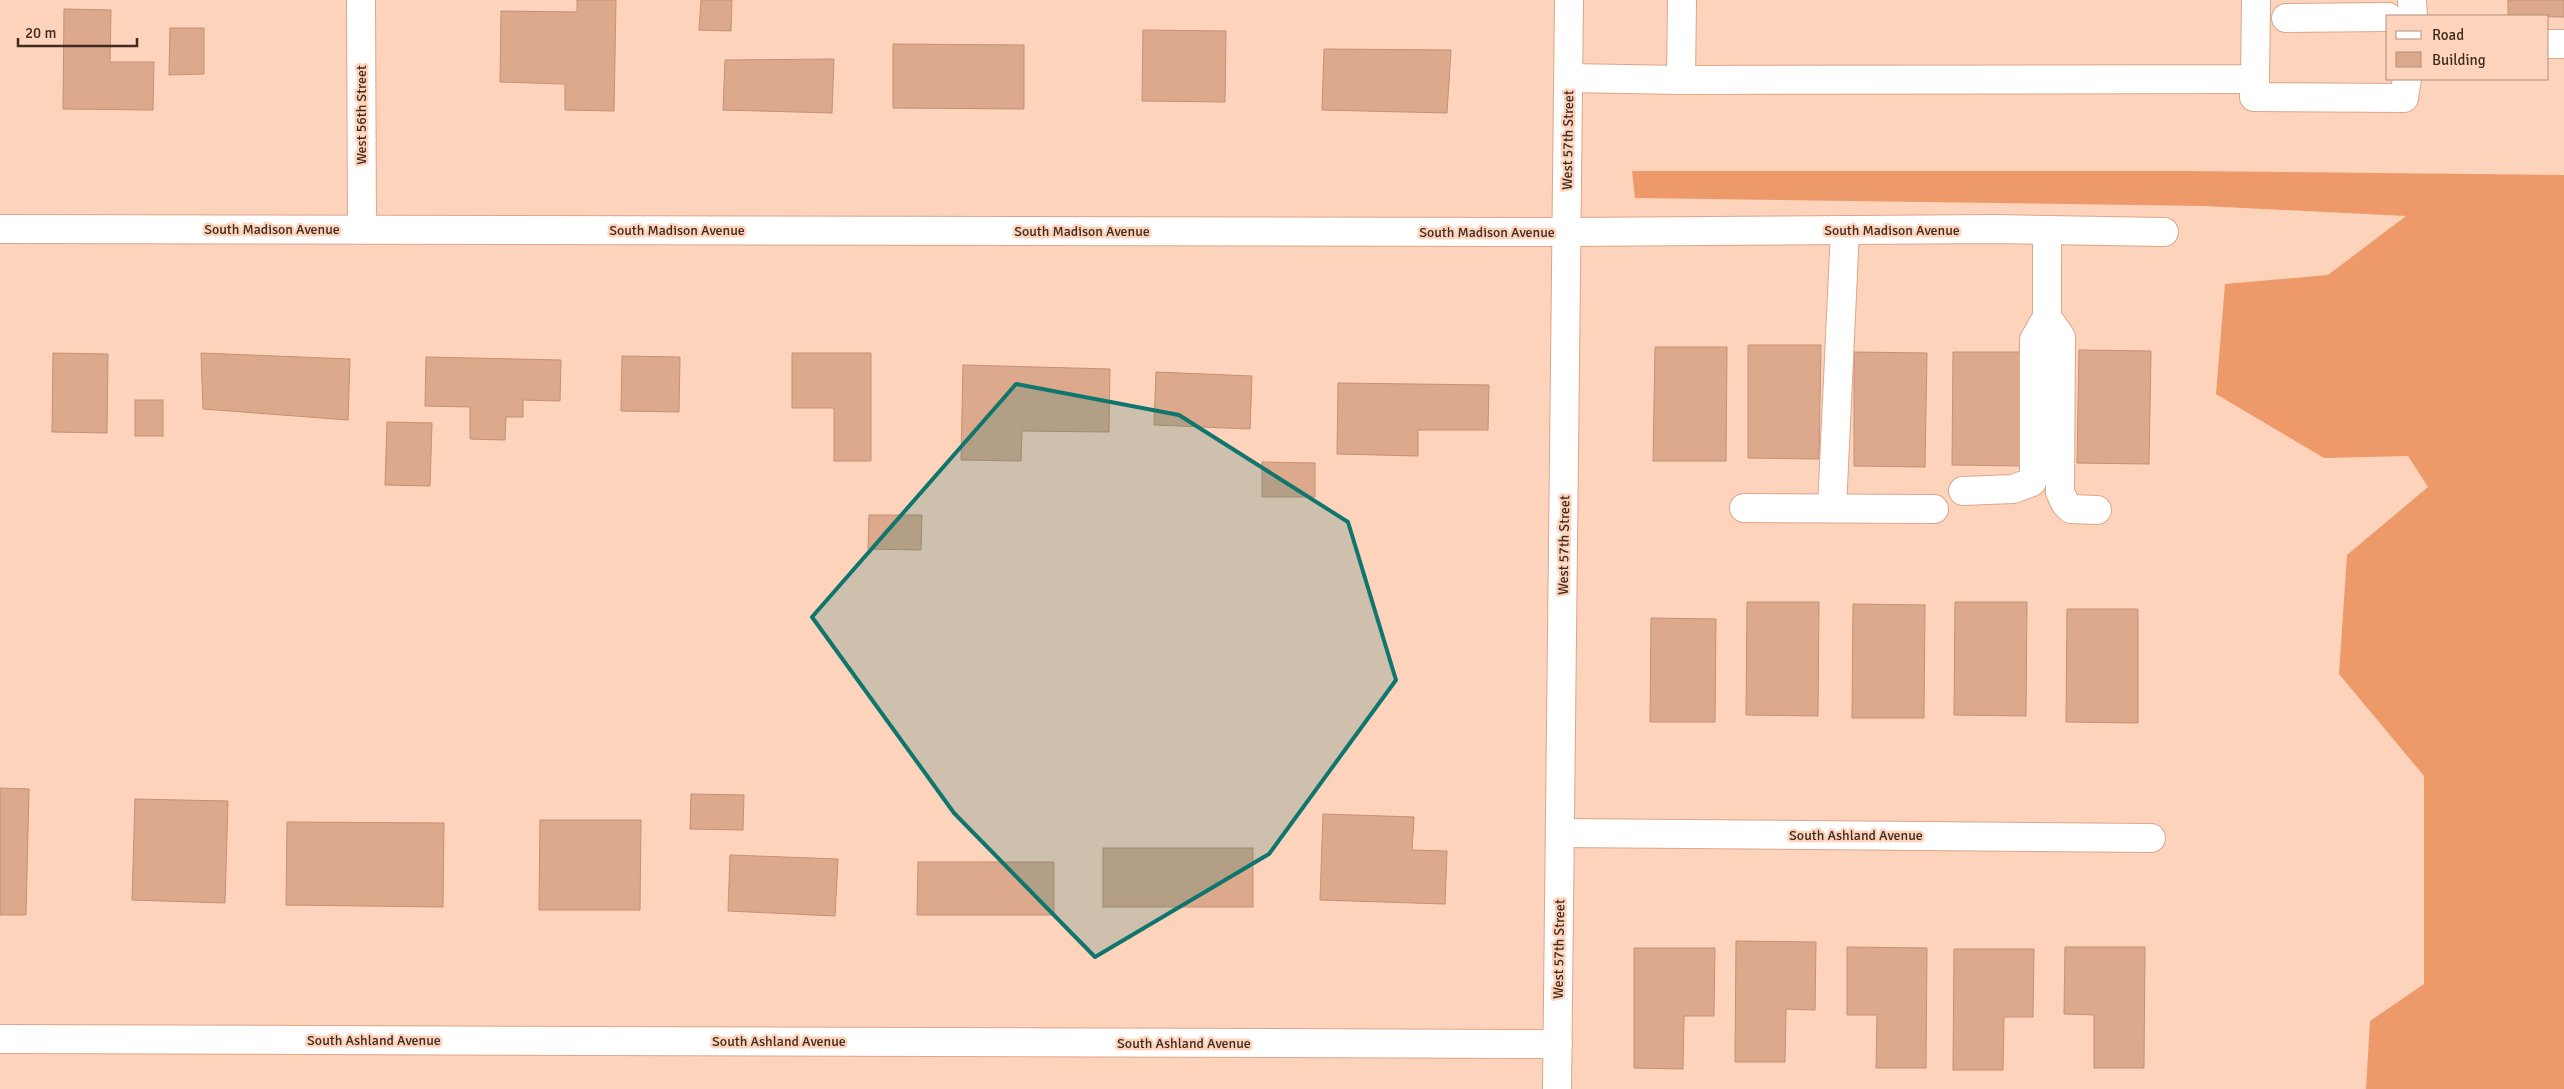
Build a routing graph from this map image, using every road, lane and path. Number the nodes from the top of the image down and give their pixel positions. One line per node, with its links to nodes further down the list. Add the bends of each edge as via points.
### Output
1 (361, 0): 16 (street, West 56th Street)
2 (1569, 0): 11 (street, West 57th Street)
3 (1682, 0): 13 (street)
4 (2256, 0): 12 (street)
5 (2412, 0): 6 (street)
6 (2412, 15)
7 (2386, 17): 8 (street)
8 (2286, 18)
9 (2549, 44): 10 (street)
10 (2564, 44)
11 (1569, 78): 13 (street); 19 (street, West 57th Street)
12 (2255, 79): 13 (street); 14 (street, via 2254,97 2404,98)
13 (1681, 80)
14 (2407, 80)
15 (0, 229): 16 (street, South Madison Avenue)
16 (362, 229): 19 (street, South Madison Avenue)
17 (1845, 230): 18 (street, South Madison Avenue); 19 (street, South Madison Avenue); 24 (street)
18 (2047, 231): 20 (street, South Madison Avenue); 21 (street)
19 (1567, 232): 27 (street, West 57th Street)
20 (2164, 232)
21 (2047, 317): 22 (street, via 2034,340 2032,482 2013,488); 26 (street, via 2061,337 2060,492 2071,509)
22 (1963, 491)
23 (1744, 508): 24 (street)
24 (1832, 508): 25 (street)
25 (1934, 509)
26 (2098, 510)
27 (1562, 833): 28 (street, South Ashland Avenue); 30 (street, West 57th Street)
28 (2151, 838)
29 (0, 1039): 30 (street, South Ashland Avenue)
30 (1558, 1044): 31 (street, West 57th Street)
31 (1557, 1089)

